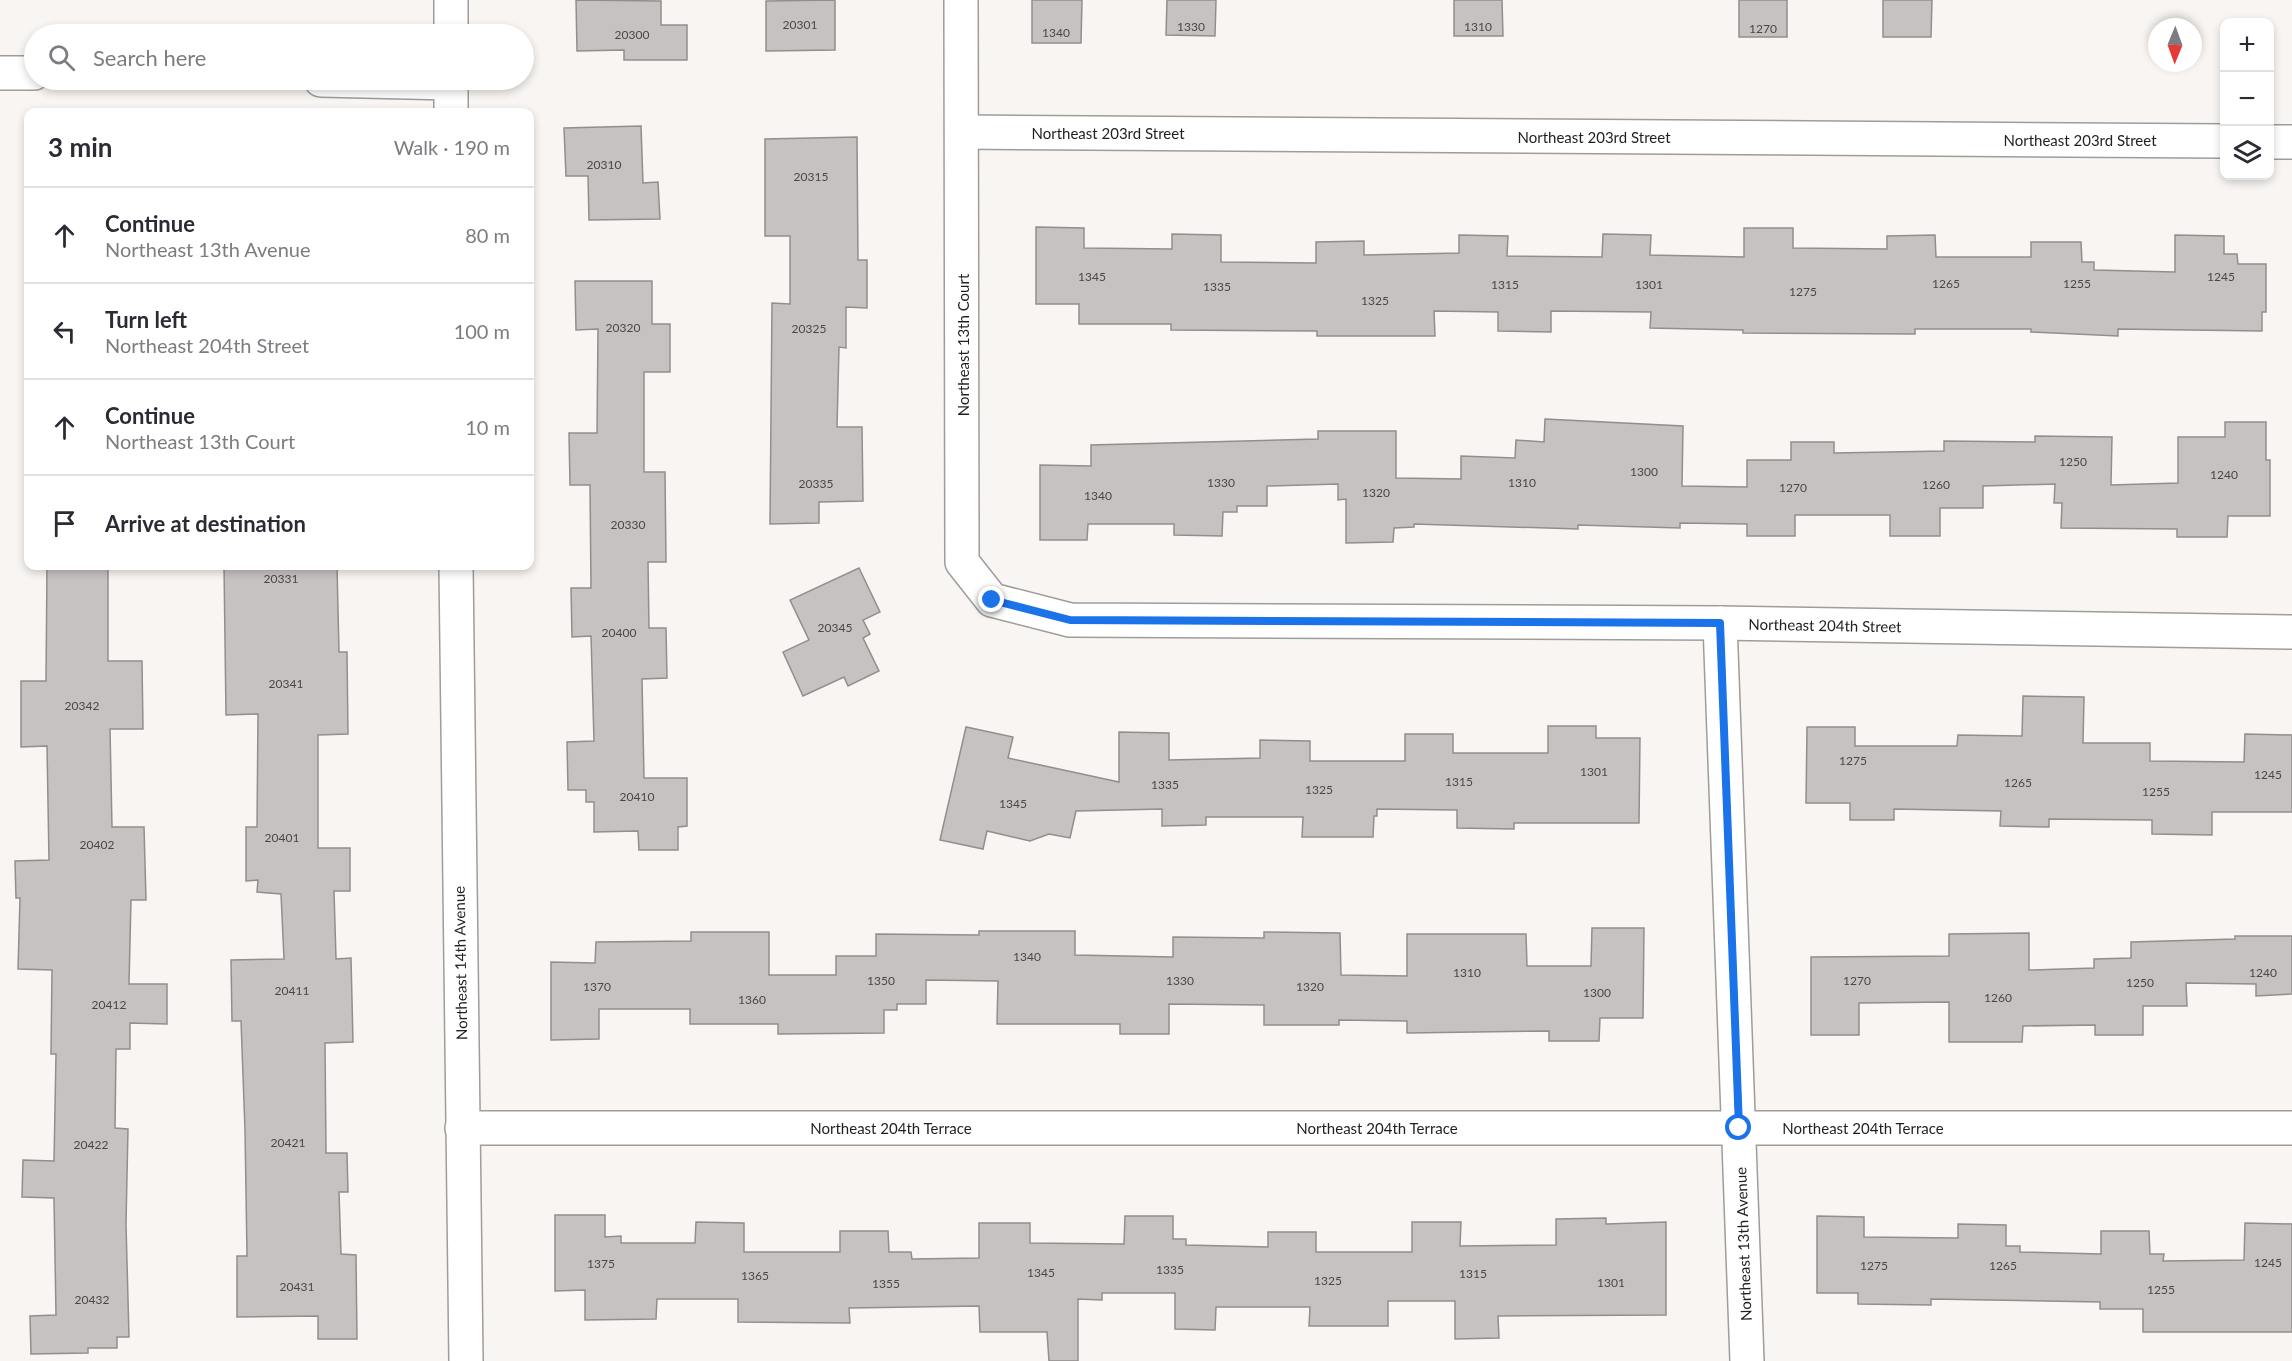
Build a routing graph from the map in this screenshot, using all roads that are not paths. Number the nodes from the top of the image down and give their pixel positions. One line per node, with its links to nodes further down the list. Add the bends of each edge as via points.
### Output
1 (452, 0): 3 (street)
2 (961, 0): 8 (street, Northeast 13th Court)
3 (451, 24)
4 (1, 72): 5 (street)
5 (24, 73)
6 (429, 90): 7 (street)
7 (451, 92)
8 (963, 132): 9 (street, Northeast 203rd Street); 13 (street, Northeast 13th Court, via 962,562 992,600)
9 (2220, 141)
10 (2274, 142): 11 (street)
11 (2292, 142)
12 (456, 570): 16 (street, Northeast 14th Avenue)
13 (1070, 620): 14 (street, Northeast 204th Street)
14 (1720, 623): 15 (street, Northeast 204th Street); 17 (street, Northeast 13th Avenue)
15 (2292, 632)
16 (462, 1128): 17 (street, Northeast 204th Terrace); 19 (street, Northeast 14th Avenue)
17 (1739, 1128): 18 (street, Northeast 204th Terrace); 20 (street, Northeast 13th Avenue)
18 (2292, 1128)
19 (466, 1361)
20 (1747, 1361)

